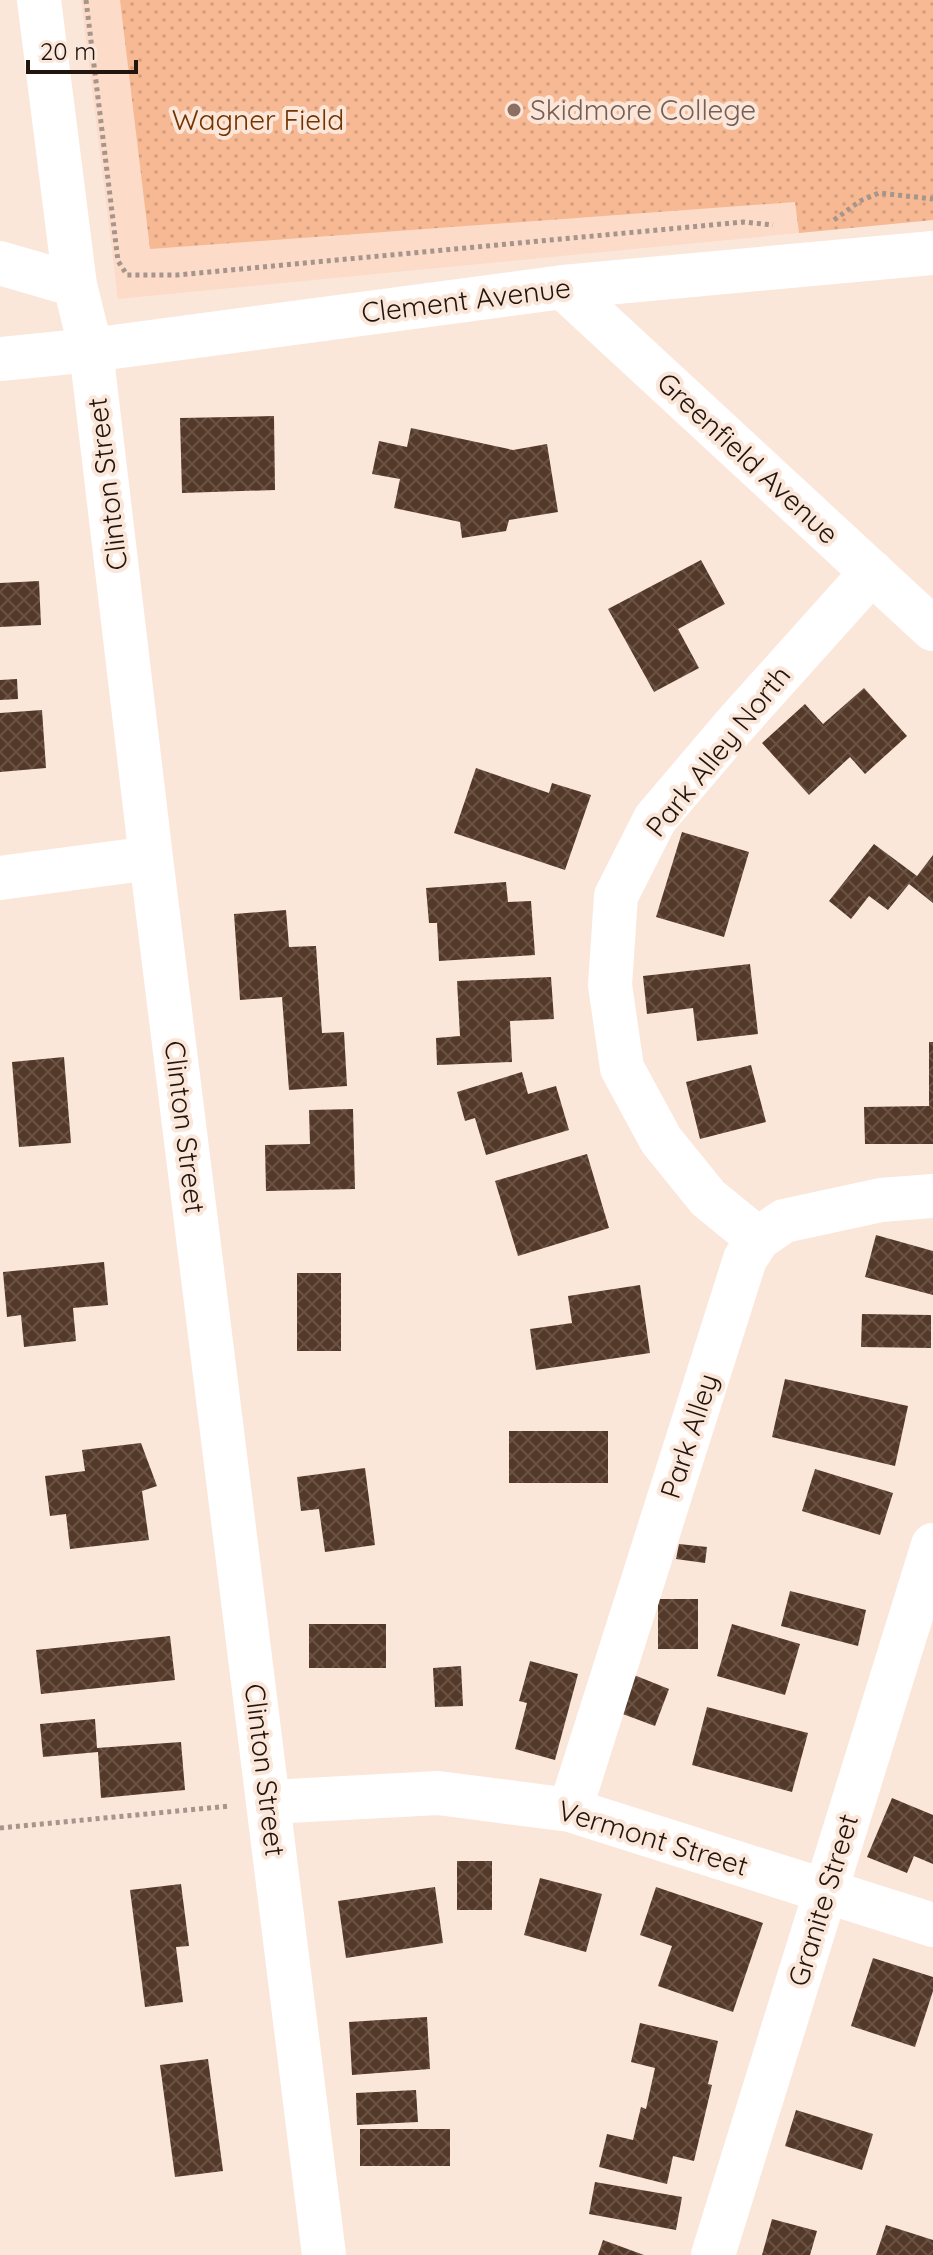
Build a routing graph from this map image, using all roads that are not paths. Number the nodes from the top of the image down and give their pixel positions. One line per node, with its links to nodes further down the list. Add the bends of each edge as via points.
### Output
1 (39, 0): 4 (street, Clinton Street)
2 (933, 253): 5 (street, Clement Avenue)
3 (0, 263): 4 (street)
4 (75, 285): 6 (street, Clinton Street)
5 (563, 287): 6 (street, Clement Avenue); 8 (street, Greenfield Avenue)
6 (91, 350): 7 (street, Clement Avenue); 10 (street, Clinton Street)
7 (0, 359)
8 (872, 572): 9 (street, Greenfield Avenue); 13 (street, Park Alley North, via 655,819 616,896 610,985 622,1068 661,1140 708,1198)
9 (933, 629)
10 (151, 858): 11 (street); 15 (street, Clinton Street)
11 (0, 878)
12 (933, 1196): 13 (street, via 881,1200 784,1221)
13 (758, 1239): 16 (street, Park Alley, via 745,1259)
14 (933, 1545): 17 (street, Granite Street)
15 (269, 1802): 16 (street, Vermont Street, via 438,1793); 19 (street, Clinton Street)
16 (570, 1810): 17 (street, Vermont Street)
17 (826, 1891): 18 (street, Vermont Street); 20 (street, Granite Street)
18 (933, 1925)
19 (324, 2255)
20 (713, 2255)

